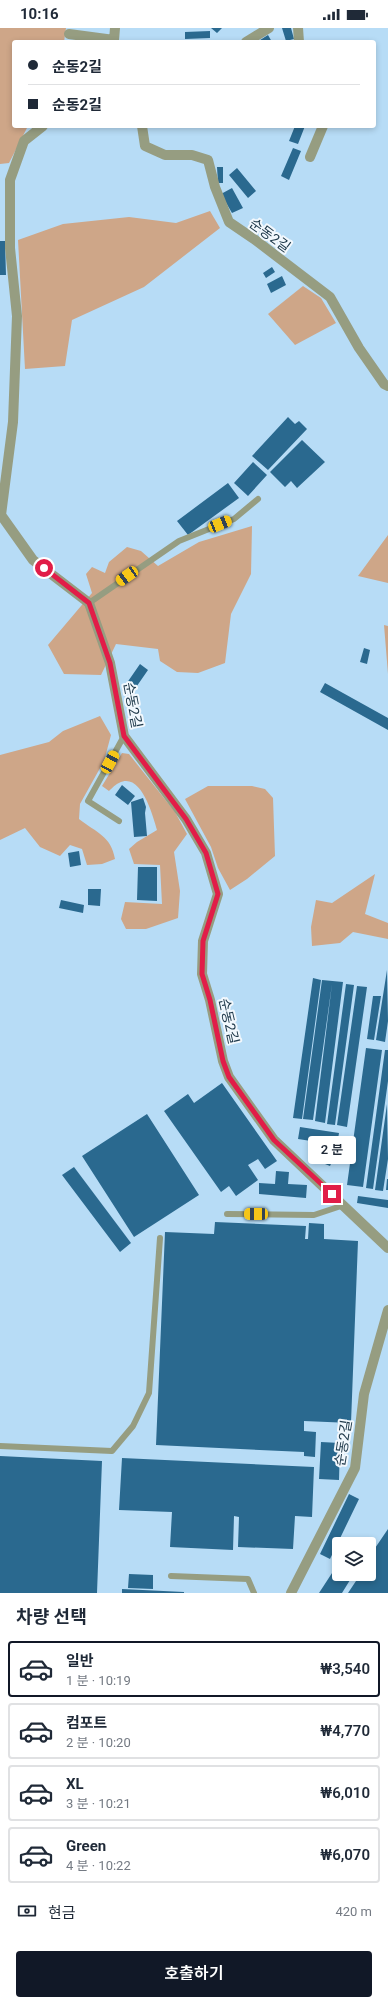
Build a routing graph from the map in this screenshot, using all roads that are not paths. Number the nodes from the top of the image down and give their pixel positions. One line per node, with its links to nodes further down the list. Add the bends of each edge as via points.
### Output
1 (115, 28): 4 (street, via 114,40)
2 (269, 28): 5 (street)
3 (298, 28): 6 (street)
4 (69, 35)
5 (249, 40)
6 (299, 40)
7 (40, 128): 13 (street, via 24,141 10,180 10,248 17,316 13,422 1,515 33,560)
8 (142, 128): 11 (street, 순동2길, via 145,146 165,155 192,155 208,160 215,187 229,222 330,297 359,348)
9 (322, 128): 10 (street)
10 (310, 157)
11 (388, 386)
12 (258, 499): 13 (lane, via 234,518 178,541)
13 (89, 603): 14 (street, 순동2길, via 110,663)
14 (124, 736): 15 (lane, via 88,801); 16 (street, 순동2길, via 186,819 206,853 218,894 203,941 202,974 229,1077 274,1140)
15 (119, 821)
16 (344, 1205): 17 (lane, via 314,1215); 19 (street, 순동2길)
17 (227, 1214)
18 (160, 1238): 21 (lane, via 149,1393 132,1426 112,1451)
19 (388, 1248)
20 (388, 1310): 24 (street, 순동2길, via 364,1394 355,1468)
21 (0, 1446)
22 (171, 1576): 23 (lane, via 248,1579)
23 (254, 1593)
24 (291, 1593)

